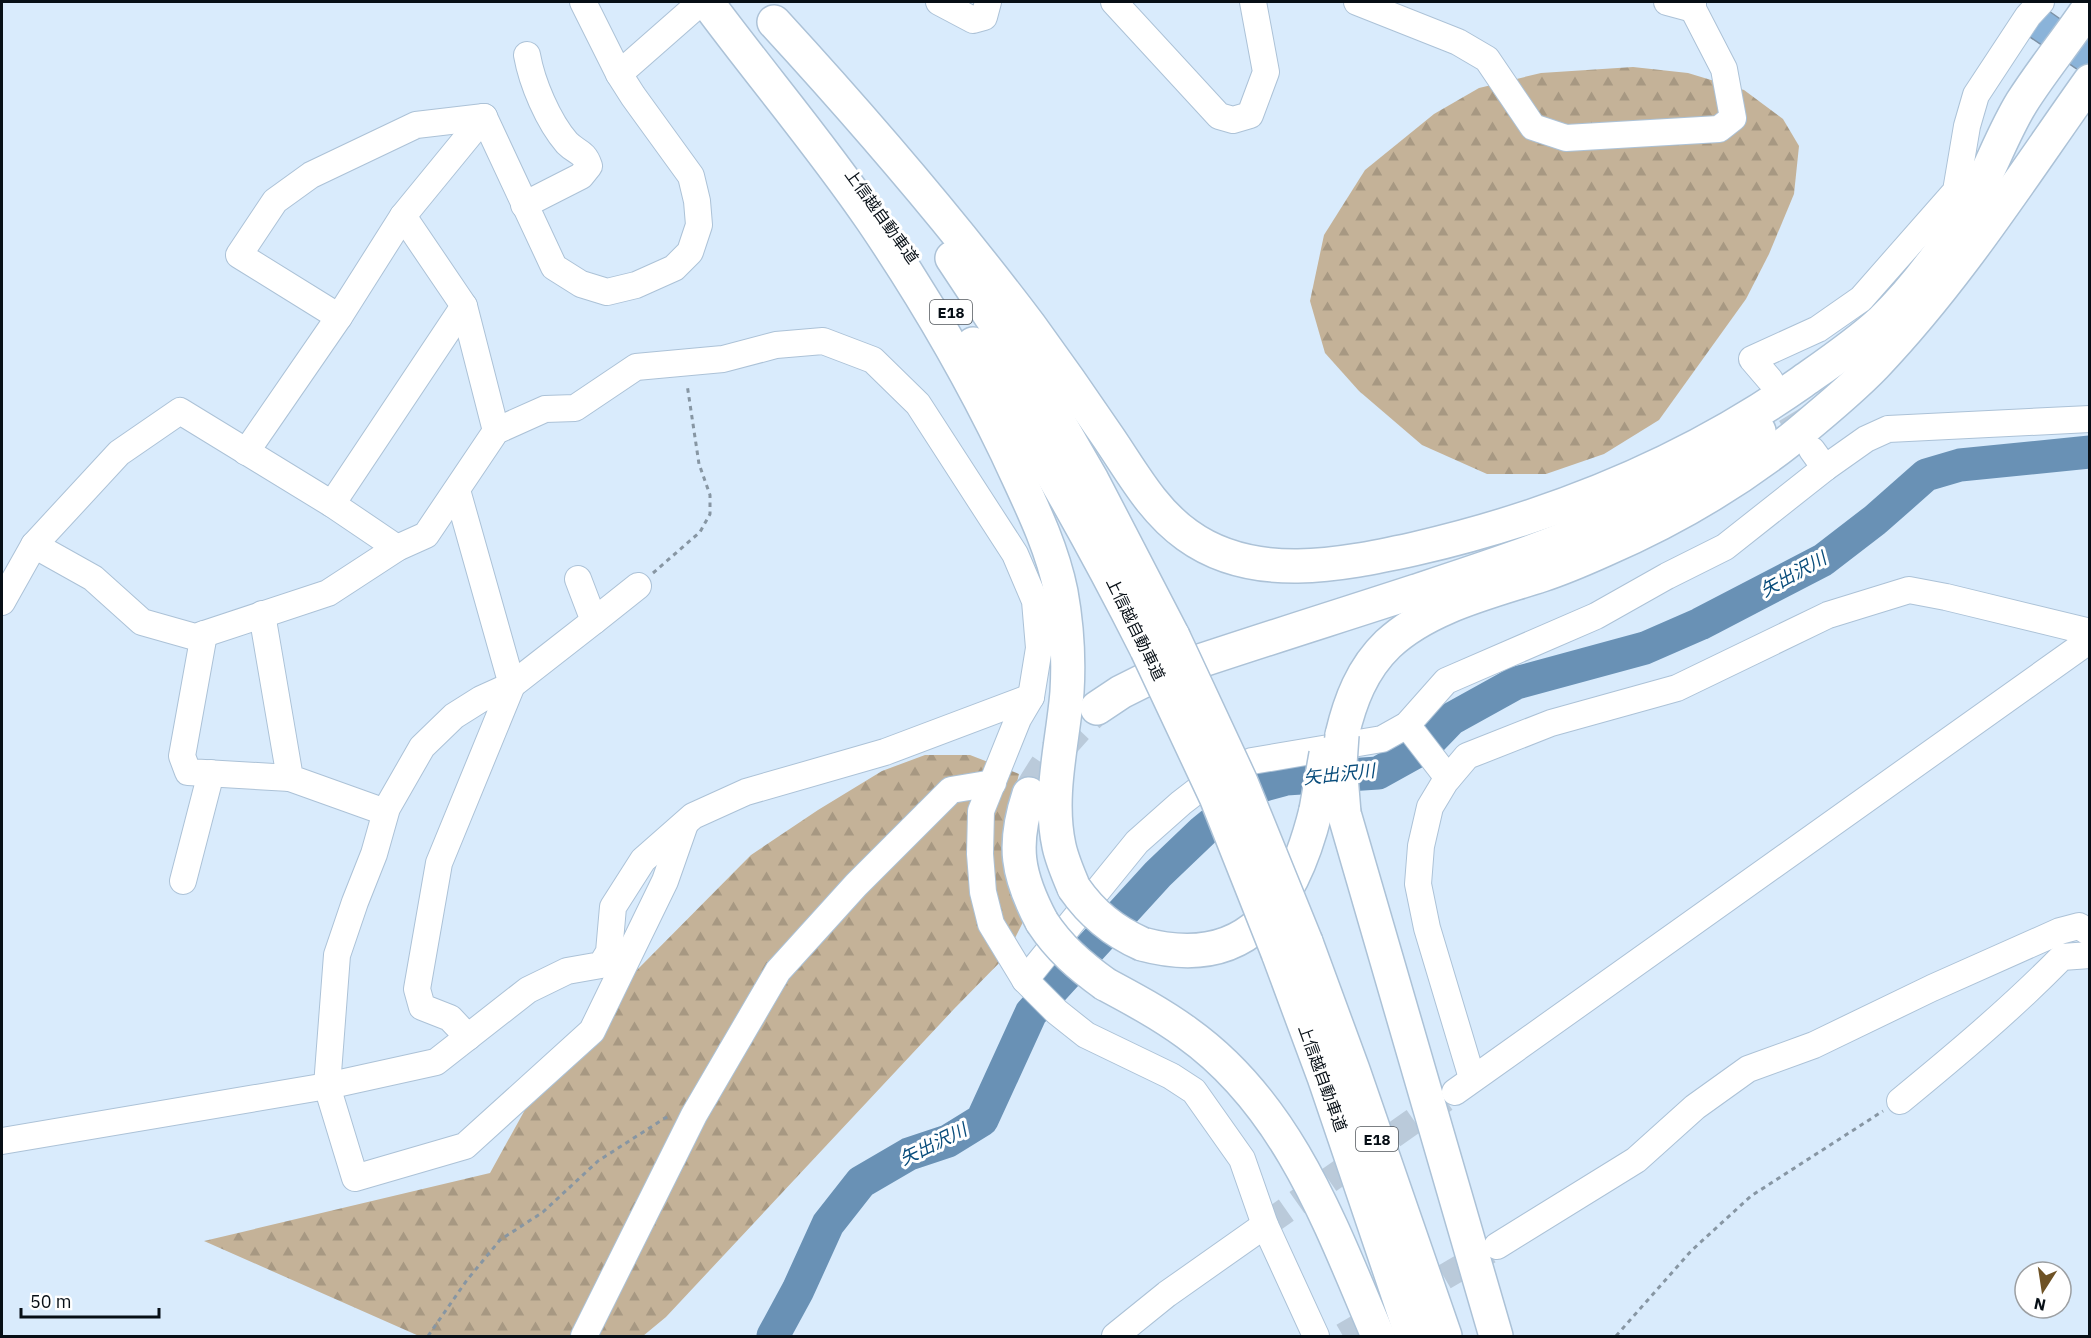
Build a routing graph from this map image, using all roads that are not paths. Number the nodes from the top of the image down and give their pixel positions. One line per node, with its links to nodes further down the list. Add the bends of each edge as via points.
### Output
1 (583, 2): 16 (street)
2 (701, 2): 16 (street)
3 (707, 2): 51 (highway, bridge, via 871,219 932,312 988,413 1040,526 1053,561 1066,626 1067,690 1056,820 1059,845 1074,888 1084,903 1101,921 1142,944 1164,950 1219,947 1262,923 1294,878)
4 (712, 2): 40 (highway, 上信越自動車道 / E18, via 831,147 969,337)
5 (939, 2): 6 (street, via 973,20 984,17)
6 (988, 2)
7 (1114, 2): 8 (street, via 1219,116 1233,120 1250,115 1266,72)
8 (1253, 2)
9 (1357, 2): 11 (street, via 1458,42 1487,59 1533,127 1566,138 1719,129 1733,118 1724,69)
10 (1667, 2): 11 (street)
11 (1693, 5)
12 (2029, 6): 24 (street, via 1976,95 1956,191 1861,299 1818,329 1752,359)
13 (2090, 6): 23 (highway, via 2021,103 1966,214 1919,279)
14 (765, 12): 23 (highway, via 852,107 985,267 1166,518 1189,537 1243,561 1272,566 1345,562 1458,539 1574,503 1633,478 1743,420 1836,358); 40 (highway, 上信越自動車道 / E18, via 885,164 1046,400 1092,480)
15 (527, 55): 19 (street, via 531,76 553,123 568,144 586,156 589,166 581,176)
16 (625, 69): 19 (street, via 633,96 691,176 699,225 690,252 675,268 636,285 607,292 581,284 554,267)
17 (2090, 81): 51 (highway, bridge, via 1948,280 1911,325 1865,375 1788,441 1744,474 1652,529 1438,612 1412,626 1366,665 1338,712)
18 (484, 117): 19 (street); 20 (street); 22 (street, via 416,125 311,175 275,201 239,255)
19 (524, 205)
20 (403, 216): 21 (street); 22 (street)
21 (464, 306): 26 (street); 29 (street)
22 (339, 317): 27 (street)
23 (1881, 322): 43 (highway, via 1837,367 1746,442 1652,501 1551,546 1149,678)
24 (1770, 380)
25 (2090, 419): 44 (street, via 1888,429 1818,459 1725,547 1596,616 1446,681)
26 (496, 431): 28 (street); 42 (street, via 545,410 575,408 636,367 723,359 776,345 823,341 873,360 918,404 1015,554 1035,601 1039,648)
27 (246, 452): 29 (street); 30 (street, via 180,411 119,453)
28 (457, 490): 31 (street, via 426,535); 41 (street)
29 (332, 504): 31 (street)
30 (34, 545): 34 (street); 38 (street, via 93,578 142,622 195,638)
31 (397, 548): 35 (street, via 328,593)
32 (578, 579): 36 (street)
33 (638, 586): 36 (street)
34 (2, 603)
35 (262, 614): 38 (street); 47 (street)
36 (594, 621): 41 (street)
37 (2090, 632): 46 (street, via 1909,590 1828,615 1677,688 1551,723 1467,756)
38 (204, 634): 45 (street, via 182,756 188,772)
39 (2090, 640): 46 (street, via 1463,1085 1418,884 1420,846 1430,807)
40 (1160, 643): 55 (highway, 上信越自動車道 / E18, bridge, via 1216,797)
41 (512, 685): 50 (street, via 454,716 422,747); 58 (street, via 439,863 417,990 422,1007 450,1018)
42 (1031, 697): 48 (street); 52 (street, via 885,752 746,792 693,816)
43 (1097, 708)
44 (1410, 730): 46 (street); 57 (street, via 1382,740 1252,761 1216,776 1137,842)
45 (211, 773): 47 (street); 53 (street)
46 (1445, 774)
47 (290, 778): 50 (street)
48 (993, 783): 57 (street, via 981,811 983,892 991,924); 64 (street, via 951,790 856,885 778,971 694,1114)
49 (1029, 794): 67 (highway, bridge, via 1018,849 1030,900 1042,922 1069,955 1106,984 1188,1034 1222,1063 1275,1122 1317,1198)
50 (386, 812): 59 (street, via 337,955)
51 (1330, 812): 70 (highway)
52 (685, 824): 58 (street, via 643,860 613,907 609,952 601,964 567,971 528,990); 59 (street, via 665,881 592,1031 465,1146 355,1178)
53 (183, 881)
54 (2090, 933): 63 (street, via 2079,926 2060,931 1814,1045 1749,1069 1695,1107 1636,1160)
55 (1292, 948): 68 (highway, 上信越自動車道 / E18, via 1324,1077); 69 (highway, 上信越自動車道 / E18, via 1372,1122)
56 (2090, 956): 60 (street, via 2062,957 1974,1040)
57 (1030, 986): 62 (street, via 1086,1035 1194,1091 1242,1159)
58 (468, 1037): 59 (street, via 436,1062)
59 (327, 1086): 61 (street)
60 (1900, 1101)
61 (2, 1141)
62 (1265, 1226): 65 (street, via 1167,1294); 66 (street)
63 (1497, 1246)
64 (584, 1336)
65 (1115, 1336)
66 (1316, 1336)
67 (1378, 1336)
68 (1412, 1336)
69 (1445, 1336)
70 (1496, 1336)

